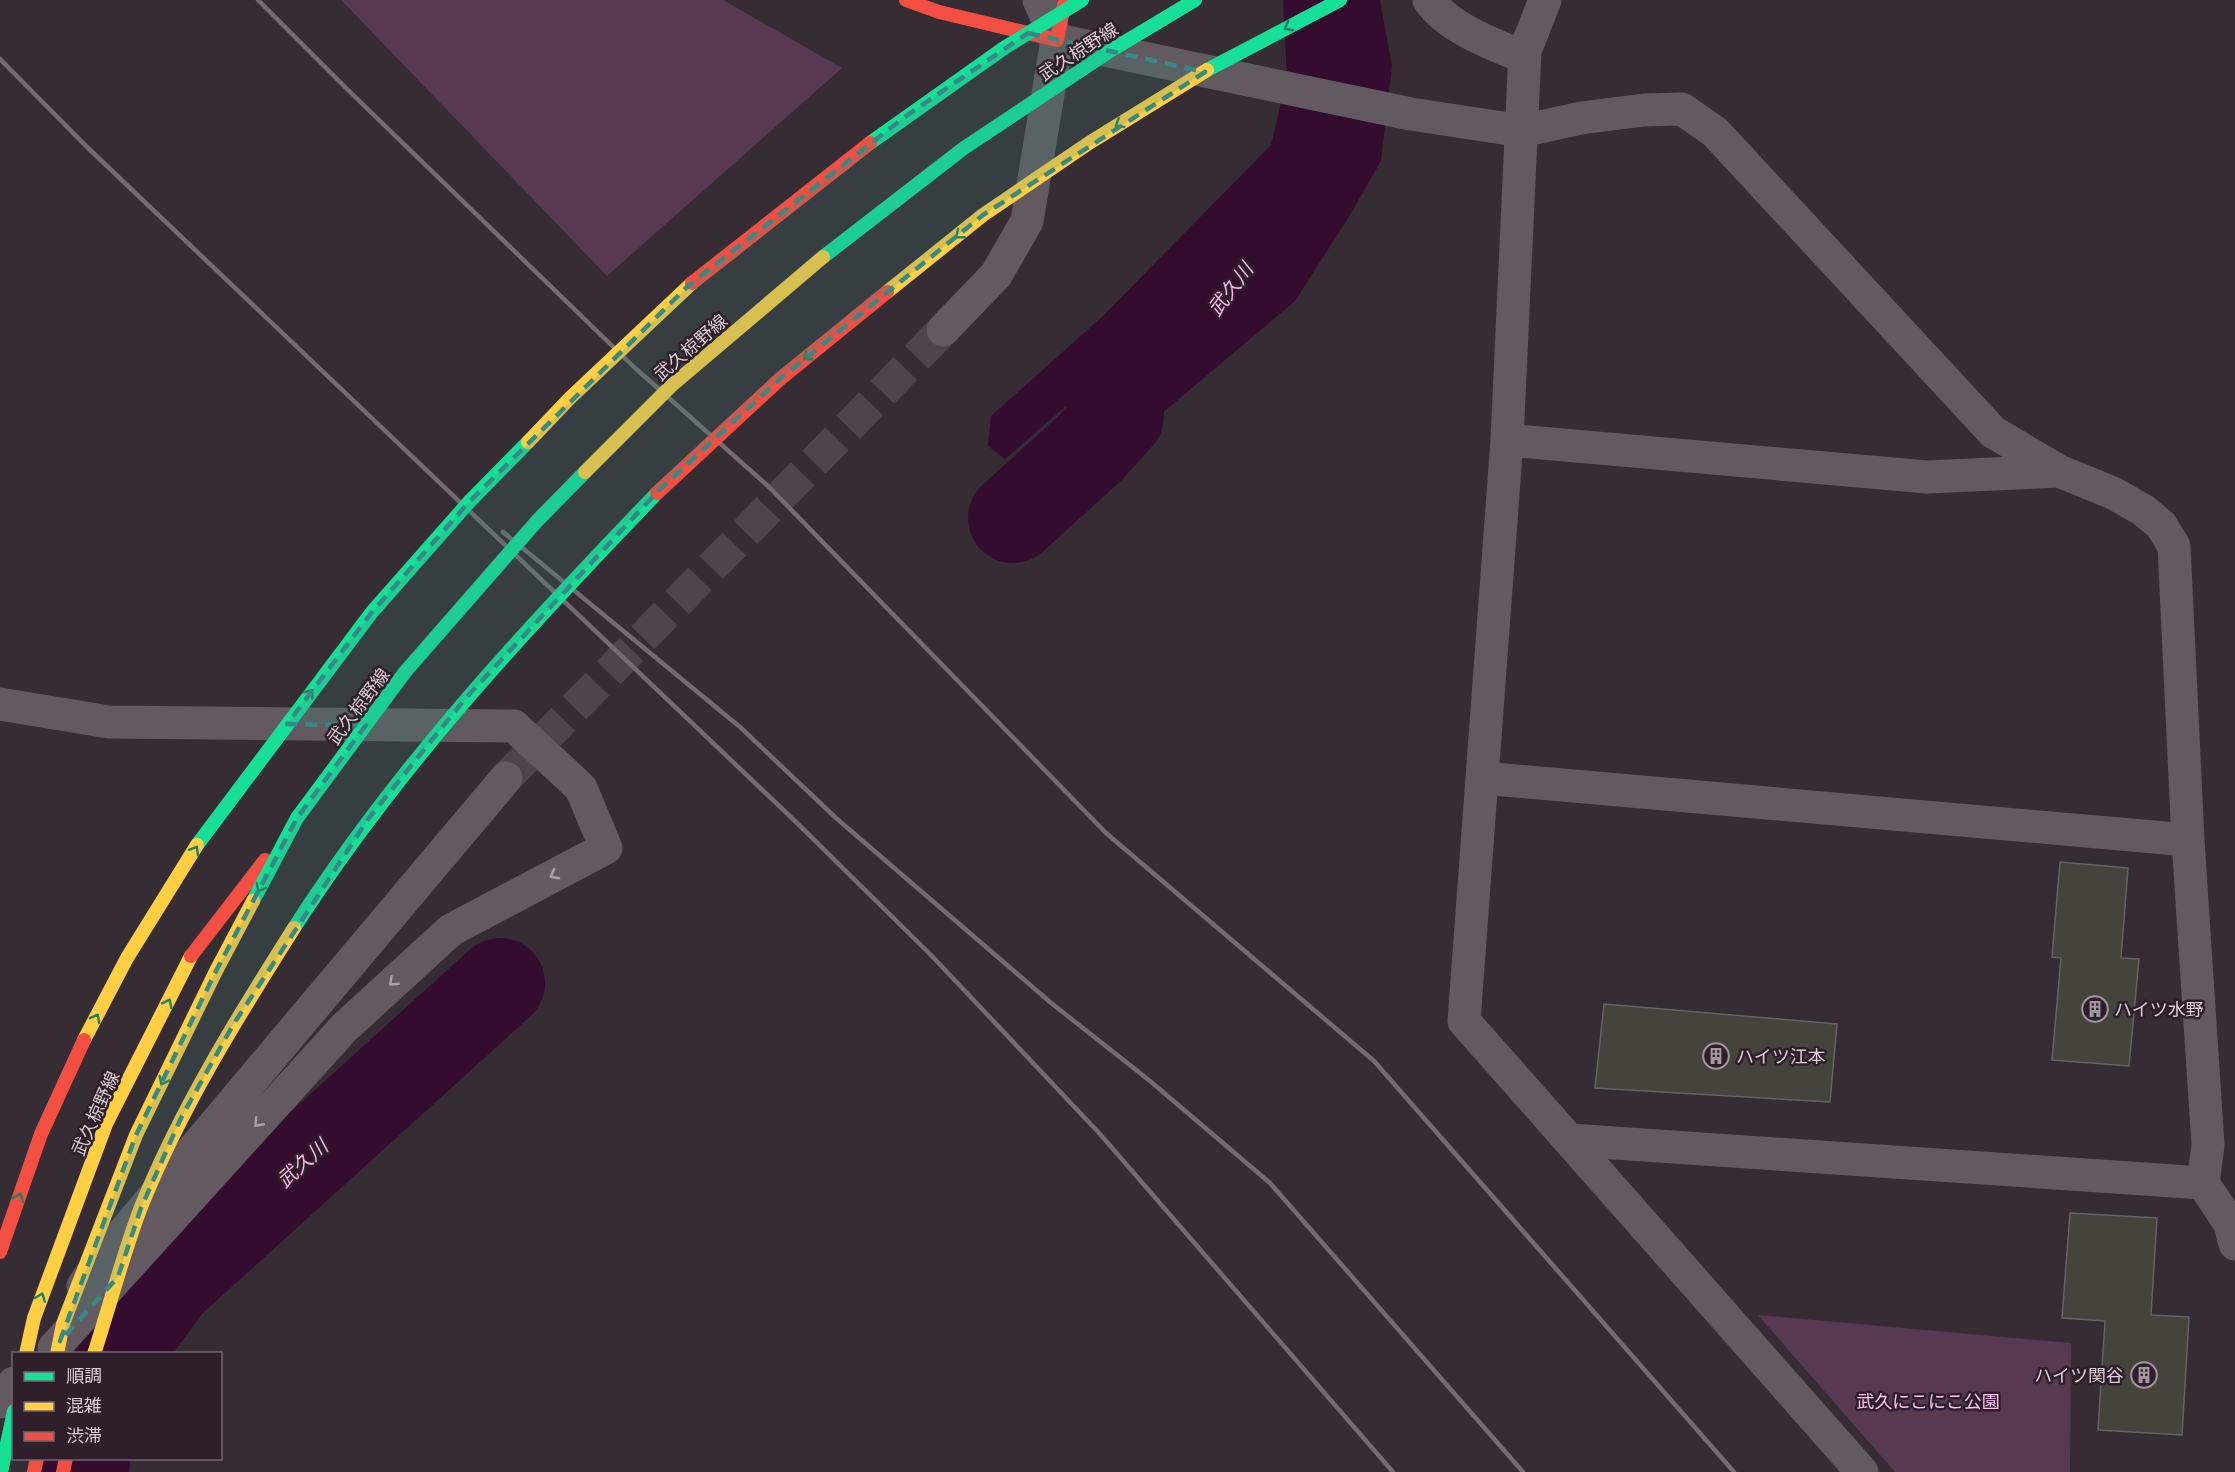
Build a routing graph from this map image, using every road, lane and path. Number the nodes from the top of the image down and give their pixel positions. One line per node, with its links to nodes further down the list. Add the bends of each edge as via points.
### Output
1 (906, 0): 9 (main road, via 939,12)
2 (1039, 0): 9 (street)
3 (1065, 0): 9 (main road)
4 (1082, 0): 23 (main road, one-way to 4, bridge, via 41,1134 75,1057 128,958 199,842 372,612 570,398 689,285 906,116)
5 (1195, 0): 18 (main road, 武久椋野線, bridge, via 964,148 802,273 671,386 537,521 421,654)
6 (1340, 0): 28 (main road, one-way to 28, bridge, via 1194,78 1089,142 983,215 780,379 659,490 558,596 465,699 369,818 233,1025 182,1119 141,1208)
7 (1429, 0): 10 (street, via 1451,21)
8 (1545, 0): 10 (street)
9 (1057, 40): 11 (street, via 1411,114); 12 (street, via 1027,221 996,275)
10 (1524, 57): 11 (street)
11 (1522, 131): 13 (street); 14 (street, via 1581,118 1682,109 1715,132 1993,432)
12 (943, 330)
13 (1507, 440): 14 (street, via 1927,477); 17 (street)
14 (2058, 471): 19 (street, via 2114,493 2143,510 2161,525 2174,546)
15 (0, 704): 26 (street, one-way to 26, via 109,722 514,726 581,788 606,848 451,930 344,1028)
16 (506, 778): 25 (street, via 103,1257)
17 (1482, 778): 19 (street); 20 (street, via 1464,1020)
18 (297, 818): 24 (main road, 武久椋野線, one-way to 18, bridge, via 34,1318 106,1124 192,954); 27 (main road, 武久椋野線, one-way to 27, bridge, via 136,1135 63,1324)
19 (2188, 840): 21 (street, via 2208,1145)
20 (1570, 1140): 21 (street); 35 (street)
21 (2203, 1183): 22 (street, via 2230,1224)
22 (2235, 1244)
23 (0, 1252)
24 (26, 1352)
25 (35, 1352)
26 (50, 1352)
27 (57, 1352)
28 (94, 1352)
29 (12, 1386): 31 (street)
30 (12, 1394): 32 (street)
31 (0, 1402)
32 (0, 1407)
33 (12, 1420): 34 (main road)
34 (1, 1472)
35 (1862, 1472)

